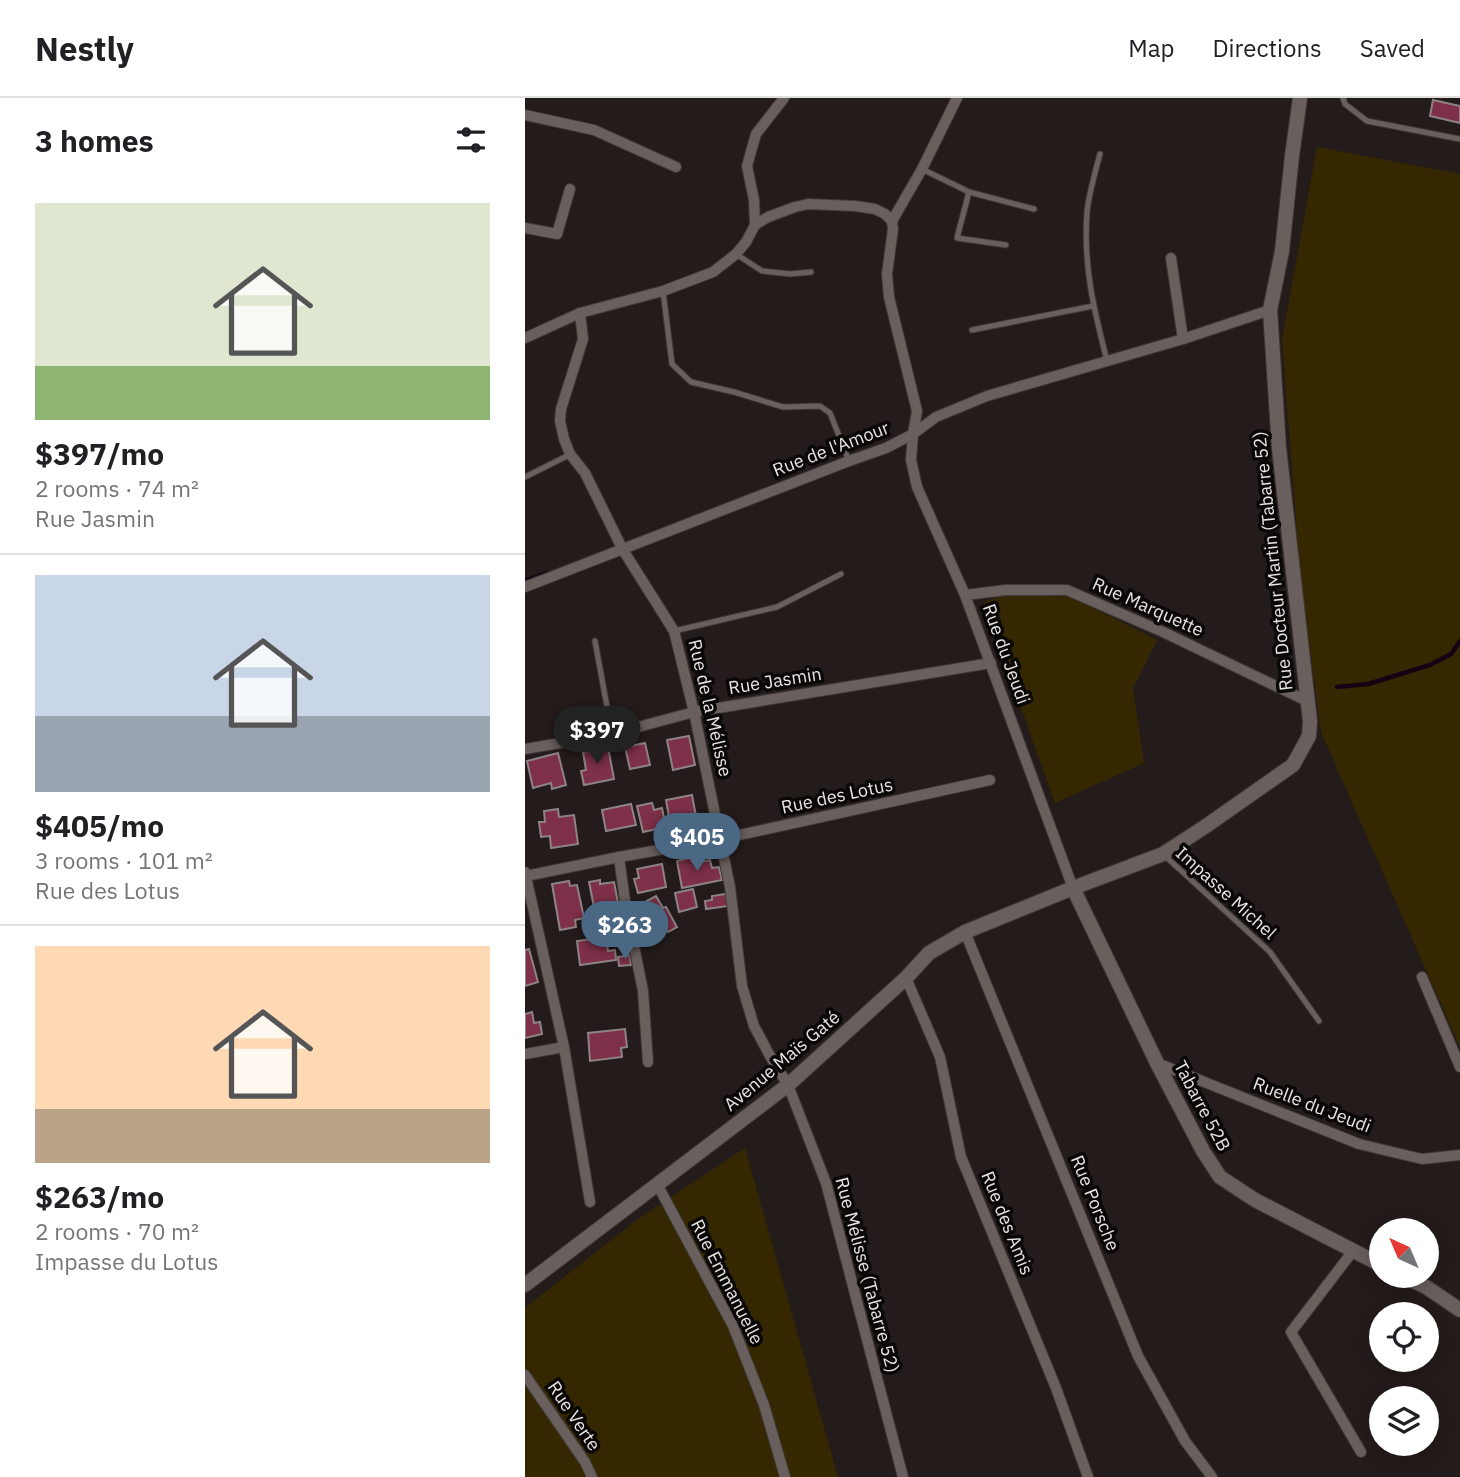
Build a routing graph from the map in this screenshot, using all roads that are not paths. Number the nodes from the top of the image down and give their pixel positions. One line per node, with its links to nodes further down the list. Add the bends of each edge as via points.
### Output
1 (785, 98): 14 (street, via 756,134 747,166)
2 (957, 98): 9 (street)
3 (1300, 98): 22 (street, Rue Docteur Martin (Tabarre 52), via 1282,251)
4 (1343, 98): 6 (lane, via 1367,121)
5 (525, 114): 8 (street, via 594,130)
6 (1460, 139)
7 (1100, 154): 21 (lane, via 1087,212 1087,267)
8 (676, 167)
9 (922, 169): 11 (lane); 13 (street)
10 (569, 189): 15 (street, via 557,234)
11 (969, 192): 12 (lane); 16 (lane, via 957,238)
12 (1034, 209)
13 (892, 221): 14 (street, via 876,209 808,204); 28 (street, Rue du Jeudi, via 889,297 917,411)
14 (755, 225): 17 (street)
15 (525, 228)
16 (1006, 245)
17 (736, 254): 19 (lane, via 762,271); 20 (street, via 713,272)
18 (1171, 258): 26 (street)
19 (811, 272)
20 (663, 291): 23 (street); 30 (lane, via 672,364 691,382 783,407 820,406 830,413)
21 (1093, 306): 24 (lane); 27 (lane)
22 (1270, 310): 26 (street, Rue de l'Amour); 39 (street, Rue Docteur Martin (Tabarre 52), via 1279,448)
23 (580, 313): 25 (street); 29 (street, Rue de la Mélisse, via 583,339 559,421)
24 (972, 330)
25 (525, 338)
26 (1183, 339): 27 (street, Rue de l'Amour)
27 (1107, 361): 28 (street, Rue de l'Amour, via 988,396 936,417)
28 (913, 434): 30 (street, Rue de l'Amour); 35 (street, Rue du Jeudi, via 911,460 917,487)
29 (571, 454): 31 (lane); 32 (street, Rue de la Mélisse)
30 (849, 461): 32 (street, Rue de l'Amour)
31 (525, 477)
32 (622, 550): 34 (street, Rue de l'Amour); 36 (street, Rue de la Mélisse)
33 (841, 575): 36 (lane, via 777,607)
34 (525, 587)
35 (965, 595): 38 (street, Rue du Jeudi); 39 (street, Rue Marquette, via 1067,590)
36 (674, 631): 40 (street, Rue de la Mélisse)
37 (595, 640): 41 (lane)
38 (991, 663): 40 (street, Rue Jasmin); 48 (street, Rue du Jeudi)
39 (1307, 701): 45 (street, Rue Docteur Martin (Tabarre 52), via 1309,736 1293,765)
40 (694, 712): 41 (street, Rue Jasmin); 44 (street, Rue de la Mélisse)
41 (612, 734): 42 (street, Rue Jasmin)
42 (525, 749)
43 (990, 780): 44 (street, Rue des Lotus)
44 (721, 839): 46 (street, Rue des Lotus); 58 (street, Rue de la Mélisse, via 742,986 754,1026)
45 (1163, 854): 48 (street, Rue Docteur Martin (Tabarre 52)); 52 (lane, Impasse Michel, via 1270,952)
46 (619, 857): 47 (street, Rue des Lotus); 55 (street, via 643,991)
47 (525, 874): 53 (street)
48 (1073, 888): 49 (street, Avenue Maïs Gaté); 56 (street, Tabarre 52B)
49 (965, 932): 51 (street, Avenue Maïs Gaté, via 929,953); 73 (street, Rue Porsche, via 1138,1356 1185,1441)
50 (1422, 977): 57 (street)
51 (906, 978): 58 (street, Avenue Maïs Gaté); 72 (street, Rue des Amis, via 940,1057 961,1157)
52 (1319, 1021)
53 (564, 1046): 54 (street); 61 (street)
54 (525, 1054)
55 (648, 1062)
56 (1157, 1063): 59 (street, Ruelle du Jeudi, via 1359,1144 1422,1159); 62 (street, Tabarre 52B, via 1220,1177)
57 (1460, 1067)
58 (788, 1085): 60 (street, Avenue Maïs Gaté); 71 (street, Rue Mélisse (Tabarre 52), via 826,1183)
59 (1460, 1155)
60 (657, 1184): 64 (street, Avenue Maïs Gaté); 70 (street, Rue Emmanuelle, via 733,1326 764,1405)
61 (590, 1202)
62 (1353, 1251): 63 (street, Tabarre 52B); 68 (street, via 1291,1332)
63 (1369, 1259)
64 (525, 1285)
65 (1427, 1288): 66 (street)
66 (1460, 1310)
67 (525, 1375): 69 (street, Rue Verte)
68 (1361, 1452)
69 (591, 1477)
70 (785, 1477)
71 (902, 1477)
72 (1089, 1477)
73 (1212, 1477)

